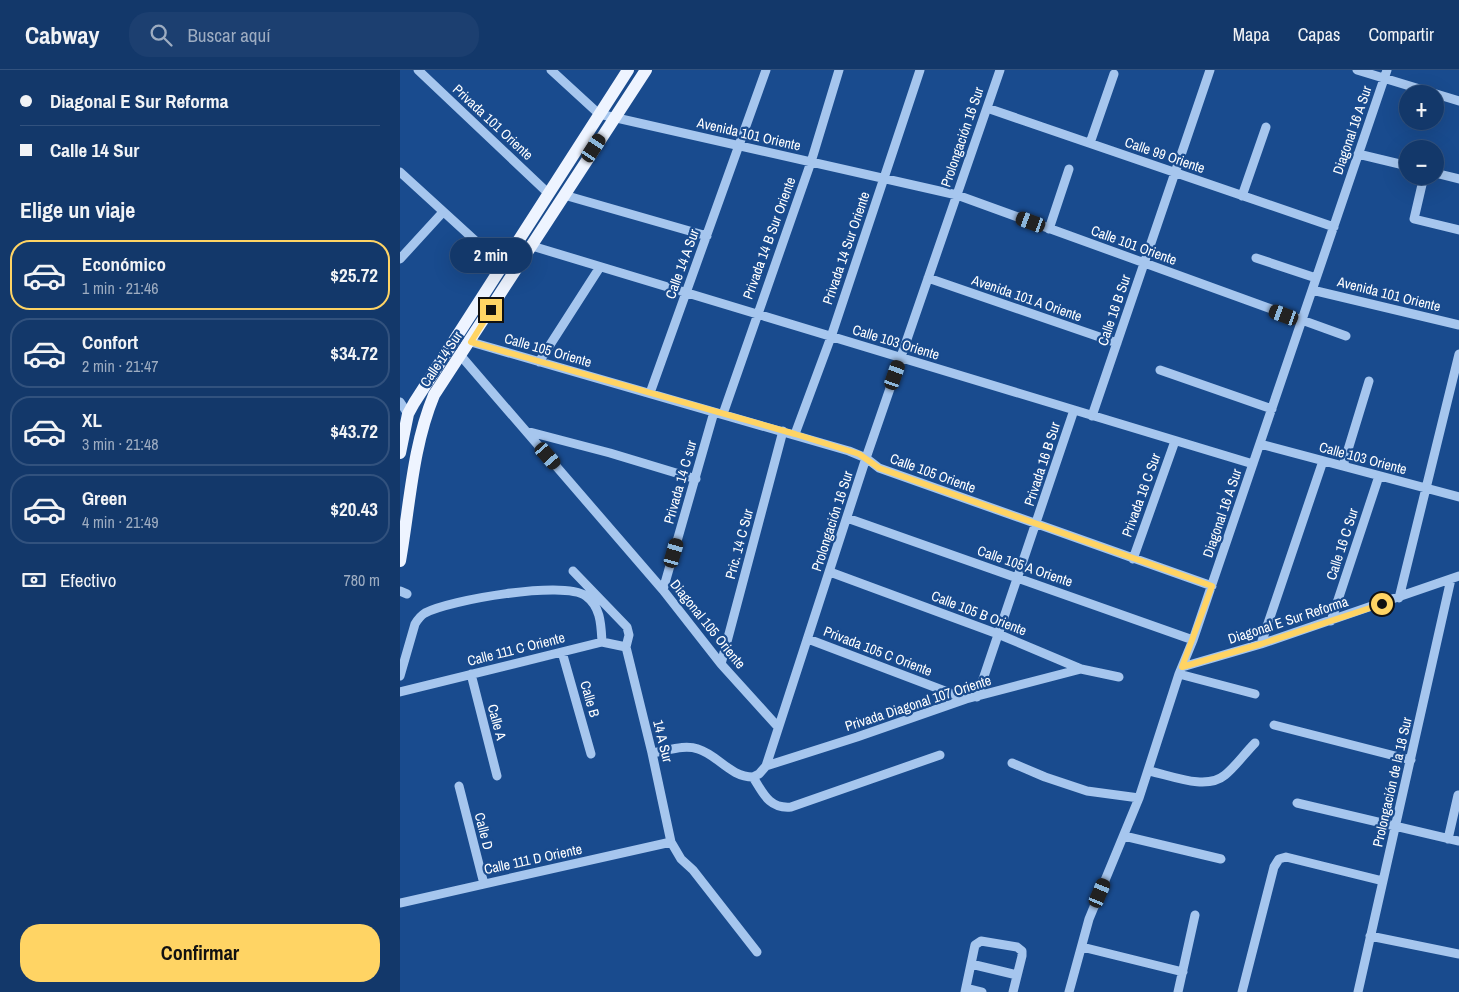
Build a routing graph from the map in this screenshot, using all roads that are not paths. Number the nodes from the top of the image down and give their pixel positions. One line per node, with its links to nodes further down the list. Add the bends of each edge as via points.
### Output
1 (418, 70): 30 (street, Privada 101 Oriente)
2 (551, 70): 15 (street, Avenida 101 Oriente)
3 (628, 70): 15 (main road, Calle 14 Sur)
4 (646, 70): 16 (main road, Calle 14 Sur)
5 (766, 70): 19 (street, Calle 14 A Sur)
6 (839, 70): 21 (street, Privada 14 B Sur Oriente)
7 (920, 70): 27 (street, Privada 14 Sur Oriente)
8 (1000, 70): 14 (street, Prolongación 16 Sur)
9 (1210, 70): 25 (street, Calle 16 B Sur)
10 (1357, 70): 12 (street)
11 (1114, 74): 18 (street)
12 (1386, 74): 13 (street); 20 (street, Diagonal 16 A Sur)
13 (1459, 101)
14 (987, 108): 18 (street, Calle 99 Oriente); 32 (street, Prolongación 16 Sur)
15 (599, 114): 16 (street, Avenida 101 Oriente); 30 (main road, Calle 14 Sur)
16 (615, 118): 19 (street, Avenida 101 Oriente); 31 (main road, Calle 14 Sur)
17 (1266, 126): 33 (street)
18 (1090, 144): 25 (street, Calle 99 Oriente)
19 (738, 145): 21 (street, Avenida 101 Oriente); 38 (street, Calle 14 A Sur)
20 (1358, 154): 22 (street); 35 (street, Diagonal 16 A Sur)
21 (811, 162): 27 (street, Avenida 101 Oriente); 49 (street, Privada 14 B Sur Oriente)
22 (1399, 164)
23 (1069, 169): 36 (street)
24 (400, 172): 34 (street)
25 (1175, 173): 33 (street, Calle 99 Oriente); 42 (street, Calle 16 B Sur)
26 (1444, 175): 28 (street)
27 (884, 179): 32 (street, Avenida 101 Oriente); 53 (street, Privada 14 Sur Oriente)
28 (1459, 179)
29 (1422, 185): 37 (street, via 1414,219)
30 (549, 194): 43 (main road, Calle 14 Sur)
31 (564, 195): 38 (street); 39 (main road, Calle 14 Sur)
32 (957, 195): 36 (street, Calle 101 Oriente); 45 (street, Prolongación 16 Sur)
33 (1242, 196): 35 (street, Calle 99 Oriente)
34 (443, 212): 41 (street); 43 (street)
35 (1334, 228): 46 (street, Diagonal 16 A Sur)
36 (1049, 229): 42 (street, Calle 101 Oriente)
37 (1459, 230)
38 (707, 236): 48 (street, Calle 14 A Sur)
39 (532, 246): 44 (street, Calle 103 Oriente); 54 (main road, Calle 14 Sur)
40 (1256, 258): 46 (street)
41 (400, 259)
42 (1144, 264): 50 (street, Calle 101 Oriente); 55 (street, Calle 16 B Sur)
43 (503, 266): 67 (main road, Calle 14 Sur)
44 (600, 267): 48 (street, Calle 103 Oriente); 59 (street)
45 (928, 278): 55 (street, Avenida 101 A Oriente); 58 (street, Prolongación 16 Sur)
46 (1316, 278): 47 (street, Diagonal 16 A Sur)
47 (1312, 290): 50 (street, Diagonal 16 A Sur); 51 (street, Avenida 101 Oriente)
48 (686, 294): 49 (street, Calle 103 Oriente); 62 (street, Calle 14 A Sur)
49 (756, 314): 53 (street, Calle 103 Oriente); 66 (street, Privada 14 B Sur Oriente)
50 (1302, 321): 52 (street, Calle 101 Oriente); 64 (street, Diagonal 16 A Sur)
51 (1459, 326)
52 (1346, 336)
53 (830, 337): 58 (street, Calle 103 Oriente); 71 (street, Privada 14 Sur Oriente)
54 (471, 342): 57 (main road, Calle 14 Sur); 59 (street, Calle 105 Oriente)
55 (1117, 344): 68 (street, Calle 16 B Sur)
56 (1459, 354): 81 (street)
57 (461, 356): 69 (street, Diagonal 105 Oriente); 83 (main road, Calle 14 Sur, via 434,395 426,415)
58 (900, 358): 65 (street, Calle 103 Oriente); 75 (street, Prolongación 16 Sur)
59 (539, 362): 62 (street, Calle 105 Oriente)
60 (1160, 370): 64 (street)
61 (1369, 382): 78 (street)
62 (650, 393): 66 (street, Calle 105 Oriente)
63 (400, 402): 67 (street)
64 (1272, 409): 73 (street, Diagonal 16 A Sur)
65 (1074, 410): 68 (street, Calle 103 Oriente); 85 (street, Privada 16 B Sur)
66 (718, 413): 70 (street, Calle 105 Oriente); 80 (street, Privada 14 C sur)
67 (408, 414): 74 (main road, Calle 14 Sur)
68 (1092, 416): 72 (street, Calle 103 Oriente)
69 (526, 431): 80 (street); 93 (street, Diagonal 105 Oriente)
70 (783, 431): 71 (street, Calle 105 Oriente); 103 (street, Pric. 14 C Sur)
71 (795, 434): 75 (street, Calle 105 Oriente)
72 (1175, 441): 77 (street, Calle 103 Oriente); 86 (street, Privada 16 C Sur)
73 (1260, 444): 76 (street, Calle 103 Oriente); 77 (street, Diagonal 16 A Sur)
74 (400, 453)
75 (866, 458): 84 (street, Prolongación 16 Sur); 85 (street, Calle 105 Oriente, via 879,468)
76 (1323, 461): 78 (street, Calle 103 Oriente); 100 (street)
77 (1253, 464): 92 (street, Diagonal 16 A Sur)
78 (1343, 466): 79 (street, Calle 103 Oriente)
79 (1379, 476): 81 (street, Calle 103 Oriente); 95 (street, Calle 16 C Sur)
80 (696, 479): 93 (street, Privada 14 C sur)
81 (1427, 489): 82 (street, Calle 103 Oriente); 94 (street)
82 (1459, 497)
83 (404, 503): 87 (main road, Calle 14 Sur)
84 (847, 518): 89 (street, Prolongación 16 Sur); 91 (street, Calle 105 A Oriente)
85 (1037, 525): 86 (street, Calle 105 Oriente); 91 (street, Privada 16 B Sur)
86 (1133, 559): 92 (street, Calle 105 Oriente)
87 (400, 561)
88 (573, 571): 101 (street, via 627,627)
89 (830, 572): 96 (street, Calle 105 B Oriente); 97 (street, Prolongación 16 Sur)
90 (1455, 577): 94 (street, Diagonal E Sur Reforma); 119 (street, Prolongación de la 18 Sur)
91 (1018, 578): 96 (street, Privada 16 B Sur); 98 (street, Calle 105 A Oriente)
92 (1212, 586): 98 (street, Diagonal 16 A Sur)
93 (663, 590): 103 (street, Diagonal 105 Oriente)
94 (1399, 598): 95 (street, Diagonal E Sur Reforma)
95 (1331, 621): 100 (street, Diagonal E Sur Reforma)
96 (998, 634): 104 (street, Calle 105 B Oriente); 111 (street, Privada 16 B Sur)
97 (808, 639): 112 (street, Privada 105 C Oriente); 114 (street, Prolongación 16 Sur)
98 (1193, 640): 105 (street, Diagonal 16 A Sur)
99 (602, 642): 101 (street, Calle 111 C Oriente); 102 (street, Calle 111 C Oriente); 107 (street, via 597,609 585,595 568,590 506,593 442,607 419,617)
100 (1261, 644): 105 (street, Diagonal E Sur Reforma)
101 (626, 647): 116 (street, 14 A Sur)
102 (562, 652): 106 (street, Calle 111 C Oriente); 117 (street, Calle B)
103 (720, 664): 114 (street, Diagonal 105 Oriente)
104 (1081, 669): 108 (street, Calle 105 B Oriente); 111 (street, Privada Diagonal 107 Oriente)
105 (1181, 670): 110 (street); 122 (street, Diagonal 16 A Sur)
106 (471, 674): 109 (street, Calle 111 C Oriente); 123 (street, Calle A)
107 (400, 676)
108 (1118, 677)
109 (400, 692)
110 (1255, 694)
111 (977, 697): 112 (street, Privada Diagonal 107 Oriente)
112 (966, 699): 121 (street, Privada Diagonal 107 Oriente)
113 (1274, 725): 119 (street)
114 (778, 727): 121 (street, Prolongación 16 Sur)
115 (1255, 743): 122 (street, via 1225,775 1214,780 1192,780)
116 (652, 753): 124 (street, via 697,748 726,768 742,776); 133 (street, 14 A Sur)
117 (591, 754)
118 (940, 755): 124 (street, via 791,808 771,804)
119 (1411, 760): 129 (street, Prolongación de la 18 Sur)
120 (1012, 763): 127 (street, via 1087,791)
121 (766, 766): 124 (street)
122 (1149, 771): 127 (street, Diagonal 16 A Sur)
123 (497, 776)
124 (753, 777)
125 (459, 786): 136 (street, Calle D)
126 (1458, 795): 131 (street)
127 (1139, 798): 130 (street, Diagonal 16 A Sur)
128 (1297, 803): 129 (street)
129 (1396, 827): 131 (street); 135 (street, Prolongación de la 18 Sur)
130 (1124, 836): 134 (street); 140 (street, Diagonal 16 A Sur, via 1089,919)
131 (1448, 839): 132 (street)
132 (1459, 841)
133 (671, 842): 136 (street, Calle 111 D Oriente); 141 (street, via 681,859)
134 (1221, 859)
135 (1383, 881): 139 (street, Prolongación de la 18 Sur); 151 (street, via 1286,857 1279,859 1274,867)
136 (484, 884): 137 (street, Calle 111 D Oriente)
137 (400, 903)
138 (1195, 915): 144 (street)
139 (1370, 936): 142 (street); 152 (street, Prolongación de la 18 Sur)
140 (1082, 947): 144 (street); 149 (street, Diagonal 16 A Sur)
141 (757, 952)
142 (1459, 954)
143 (970, 964): 145 (street); 145 (street, via 977,941 1017,947 1022,953); 146 (street)
144 (1183, 972): 150 (street)
145 (1017, 975): 148 (street)
146 (965, 990): 147 (street)
147 (982, 992)
148 (1013, 992)
149 (1069, 992)
150 (1178, 992)
151 (1242, 992)
152 (1358, 992)

